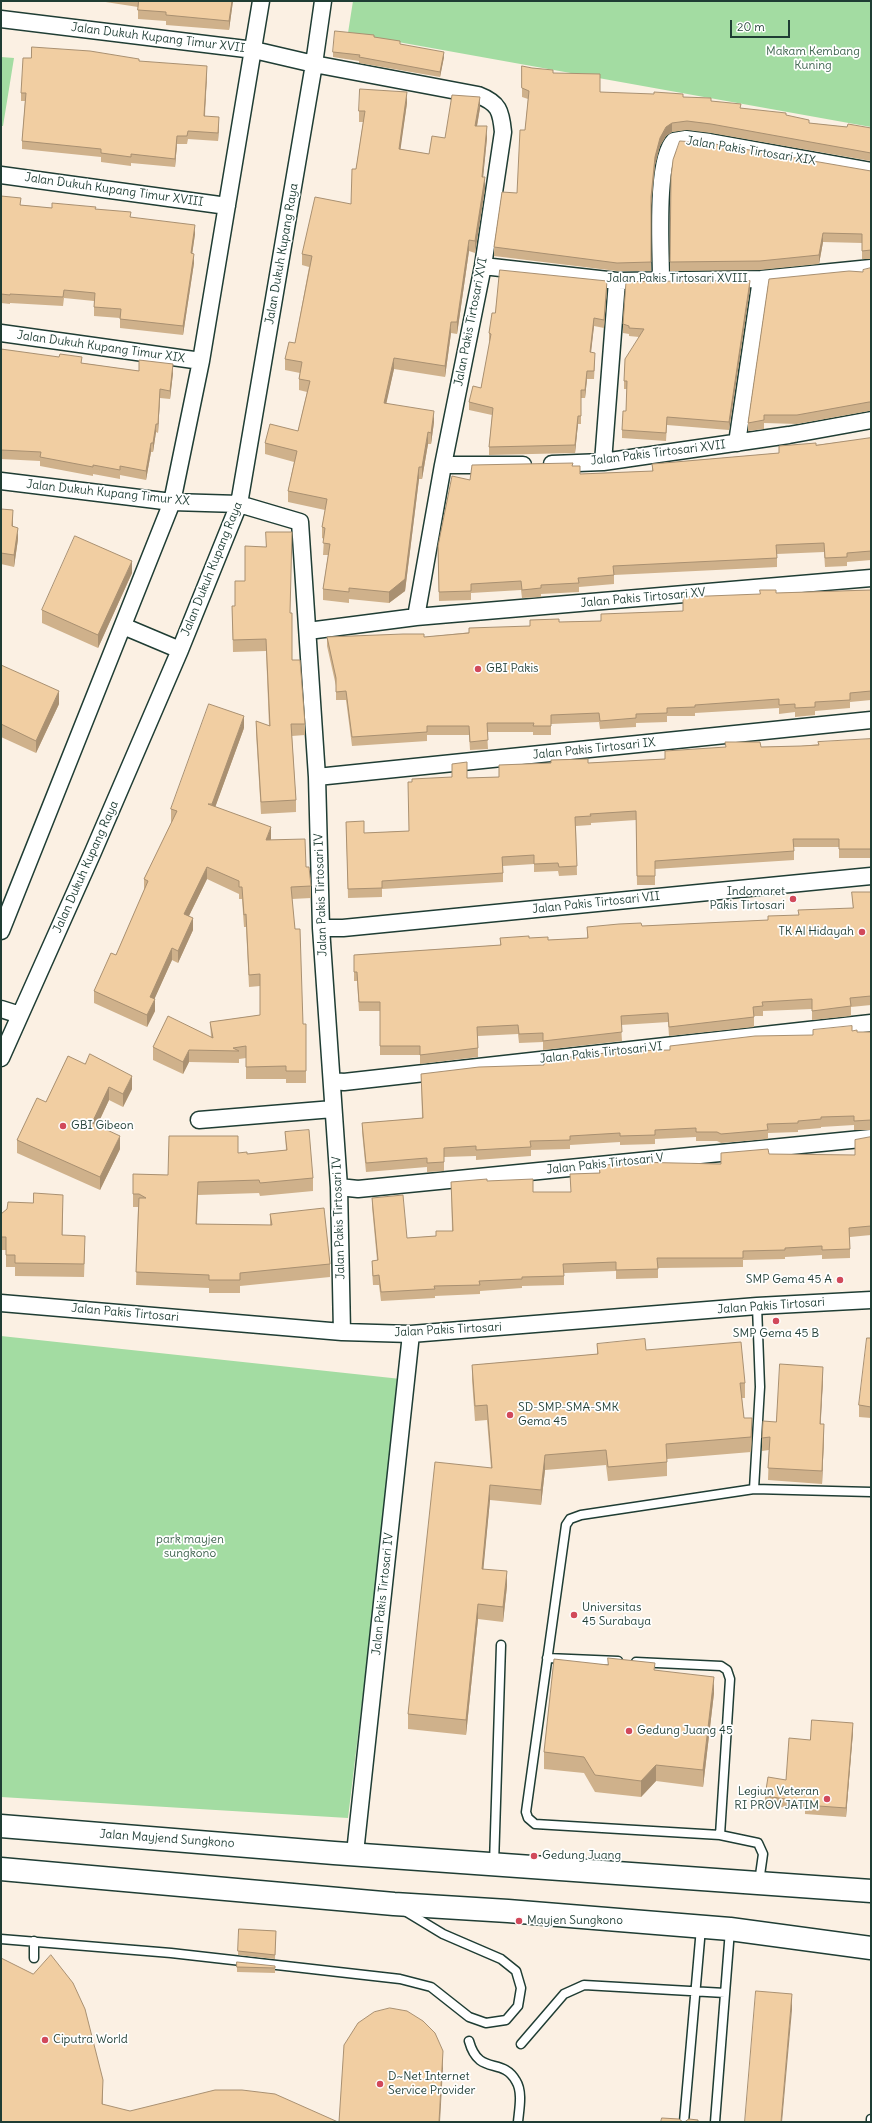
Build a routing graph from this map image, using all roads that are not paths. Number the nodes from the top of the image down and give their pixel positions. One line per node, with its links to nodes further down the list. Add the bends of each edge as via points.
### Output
1 (261, 1): 4 (street)
2 (324, 1): 5 (street, Jalan Dukuh Kupang Raya)
3 (1, 19): 4 (street, Jalan Dukuh Kupang Timur XVII)
4 (254, 50): 5 (street, Jalan Dukuh Kupang Timur XVII); 8 (street)
5 (314, 64): 9 (street, Jalan Pakis Tirtosari XVI, via 454,89 478,95 496,104 503,132); 22 (street, Jalan Dukuh Kupang Raya)
6 (871, 171): 11 (street, Jalan Pakis Tirtosari XIX, via 710,142 674,142 668,149 663,173)
7 (1, 175): 8 (street, Jalan Dukuh Kupang Timur XVIII)
8 (227, 206): 15 (street)
9 (483, 266): 13 (street, Jalan Pakis Tirtosari XVIII); 19 (street, Jalan Pakis Tirtosari XVI)
10 (871, 268): 12 (street, Jalan Pakis Tirtosari XVIII)
11 (661, 279): 12 (street, Jalan Pakis Tirtosari XVIII); 13 (street, Jalan Pakis Tirtosari XVIII)
12 (761, 279): 17 (street)
13 (617, 281): 18 (street)
14 (1, 332): 15 (street, Jalan Dukuh Kupang Timur XIX)
15 (200, 361): 21 (street)
16 (871, 420): 17 (street, Jalan Pakis Tirtosari XVII)
17 (737, 443): 18 (street, Jalan Pakis Tirtosari XVII)
18 (604, 462): 19 (street, Jalan Pakis Tirtosari XVII)
19 (443, 465): 24 (street, Jalan Pakis Tirtosari XVI)
20 (1, 481): 21 (street, Jalan Dukuh Kupang Timur XX)
21 (172, 502): 22 (street, Jalan Dukuh Kupang Timur XX); 25 (street)
22 (239, 504): 26 (street, Jalan Pakis Tirtosari IV, via 300,522); 27 (street, Jalan Dukuh Kupang Raya)
23 (871, 578): 24 (street, Jalan Pakis Tirtosari XV)
24 (416, 617): 26 (street)
25 (123, 626): 27 (street); 32 (street)
26 (308, 631): 29 (street, Jalan Pakis Tirtosari IV)
27 (180, 650): 34 (street, Jalan Dukuh Kupang Raya)
28 (871, 720): 29 (street, Jalan Pakis Tirtosari IX)
29 (318, 777): 31 (street, Jalan Pakis Tirtosari IV)
30 (871, 876): 31 (street, Jalan Pakis Tirtosari VII, via 343,928)
31 (321, 928): 37 (street, Jalan Pakis Tirtosari IV)
32 (1, 931)
33 (1, 1009): 34 (street)
34 (20, 1015): 36 (street, Jalan Dukuh Kupang Raya)
35 (871, 1023): 37 (street, Jalan Pakis Tirtosari VI, via 344,1082)
36 (1, 1058)
37 (332, 1080): 38 (street, Jalan Pakis Tirtosari IV)
38 (333, 1109): 39 (street); 41 (street, Jalan Pakis Tirtosari IV)
39 (199, 1120)
40 (871, 1138): 41 (street, Jalan Pakis Tirtosari V, via 358,1189)
41 (339, 1187): 45 (street, Jalan Pakis Tirtosari IV)
42 (871, 1300): 44 (street, Jalan Pakis Tirtosari)
43 (1, 1303): 45 (street, Jalan Pakis Tirtosari)
44 (757, 1306): 46 (street, Jalan Pakis Tirtosari); 47 (lane, via 760,1387)
45 (342, 1332): 46 (street, Jalan Pakis Tirtosari)
46 (411, 1334): 53 (street, Jalan Pakis Tirtosari IV)
47 (754, 1489): 48 (lane); 50 (lane, via 570,1519 566,1525)
48 (871, 1492)
49 (501, 1645): 54 (lane)
50 (547, 1658): 52 (lane, via 721,1666 727,1670 730,1678); 52 (lane, via 526,1812 528,1818 535,1824)
51 (1, 1826): 53 (main road, Jalan Mayjend Sungkono)
52 (720, 1835): 56 (lane, via 758,1843 763,1854)
53 (355, 1854): 54 (main road, Jalan Mayjend Sungkono)
54 (494, 1865): 56 (main road, Jalan Mayjend Sungkono)
55 (1, 1869): 58 (main road)
56 (759, 1883): 57 (main road, Jalan Mayjend Sungkono)
57 (871, 1891)
58 (394, 1904): 59 (main road); 62 (lane, via 443,1934 501,1959 516,1971 521,1988 518,2006 506,2020 486,2023 469,2017 431,1987 400,1979 171,1953)
59 (701, 1927): 60 (main road); 65 (lane)
60 (730, 1929): 63 (main road); 66 (lane)
61 (1, 1939): 62 (lane)
62 (34, 1941): 64 (lane)
63 (871, 1948)
64 (34, 1958)
65 (696, 1992): 66 (lane); 68 (lane, via 584,1985 564,1994); 70 (lane)
66 (725, 1993): 71 (lane)
67 (469, 2041): 69 (lane, via 473,2055 480,2062 504,2069 517,2081 520,2098)
68 (521, 2044)
69 (518, 2122)
70 (684, 2122)
71 (715, 2122)

